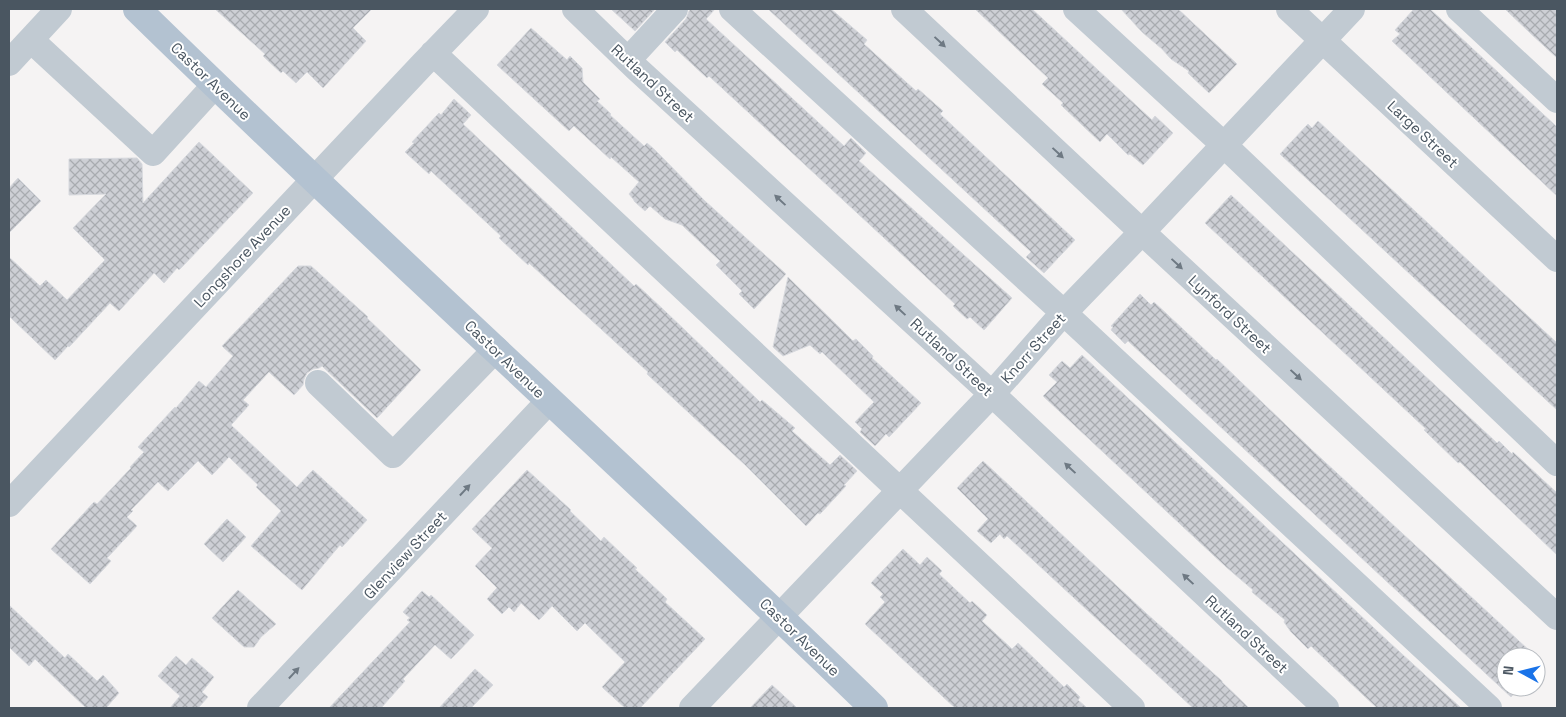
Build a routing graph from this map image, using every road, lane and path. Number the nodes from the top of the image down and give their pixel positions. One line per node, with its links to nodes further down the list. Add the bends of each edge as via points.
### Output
1 (59, 9): 13 (street)
2 (137, 9): 17 (main road, Castor Avenue)
3 (476, 9): 14 (street, Longshore Avenue)
4 (575, 9): 15 (street, Rutland Street)
5 (675, 9): 15 (street)
6 (732, 9): 23 (street)
7 (904, 9): 21 (street, Lynford Street, one-way to 21)
8 (1076, 9): 19 (street)
9 (1289, 9): 12 (street, Large Street)
10 (1352, 9): 12 (street, Knorr Street)
11 (1460, 9): 18 (street)
12 (1322, 39): 19 (street, Knorr Street); 22 (street, Large Street)
13 (31, 40): 16 (street); 17 (street, via 153,153)
14 (433, 53): 20 (street, Longshore Avenue); 29 (street)
15 (628, 60): 26 (street, Rutland Street, one-way to 15)
16 (9, 63)
17 (215, 86): 20 (main road, Castor Avenue)
18 (1557, 100)
19 (1224, 145): 21 (street, Knorr Street); 28 (street)
20 (314, 180): 24 (main road, Castor Avenue); 30 (street, Longshore Avenue)
21 (1142, 232): 23 (street, Knorr Street); 32 (street, Lynford Street, one-way to 32)
22 (1557, 260)
23 (1064, 313): 26 (street, Knorr Street); 38 (street)
24 (496, 349): 25 (street, via 392,455); 27 (main road, Castor Avenue)
25 (318, 383)
26 (992, 394): 29 (street, Knorr Street); 37 (street, Rutland Street, one-way to 26)
27 (549, 401): 31 (main road, Castor Avenue); 33 (street, Glenview Street, one-way to 27)
28 (1557, 464)
29 (900, 490): 31 (street, Knorr Street); 36 (street)
30 (9, 504)
31 (780, 617): 34 (street, Knorr Street); 35 (main road, Castor Avenue)
32 (1557, 617)
33 (260, 708)
34 (692, 708)
35 (874, 708)
36 (1132, 708)
37 (1326, 708)
38 (1488, 708)

